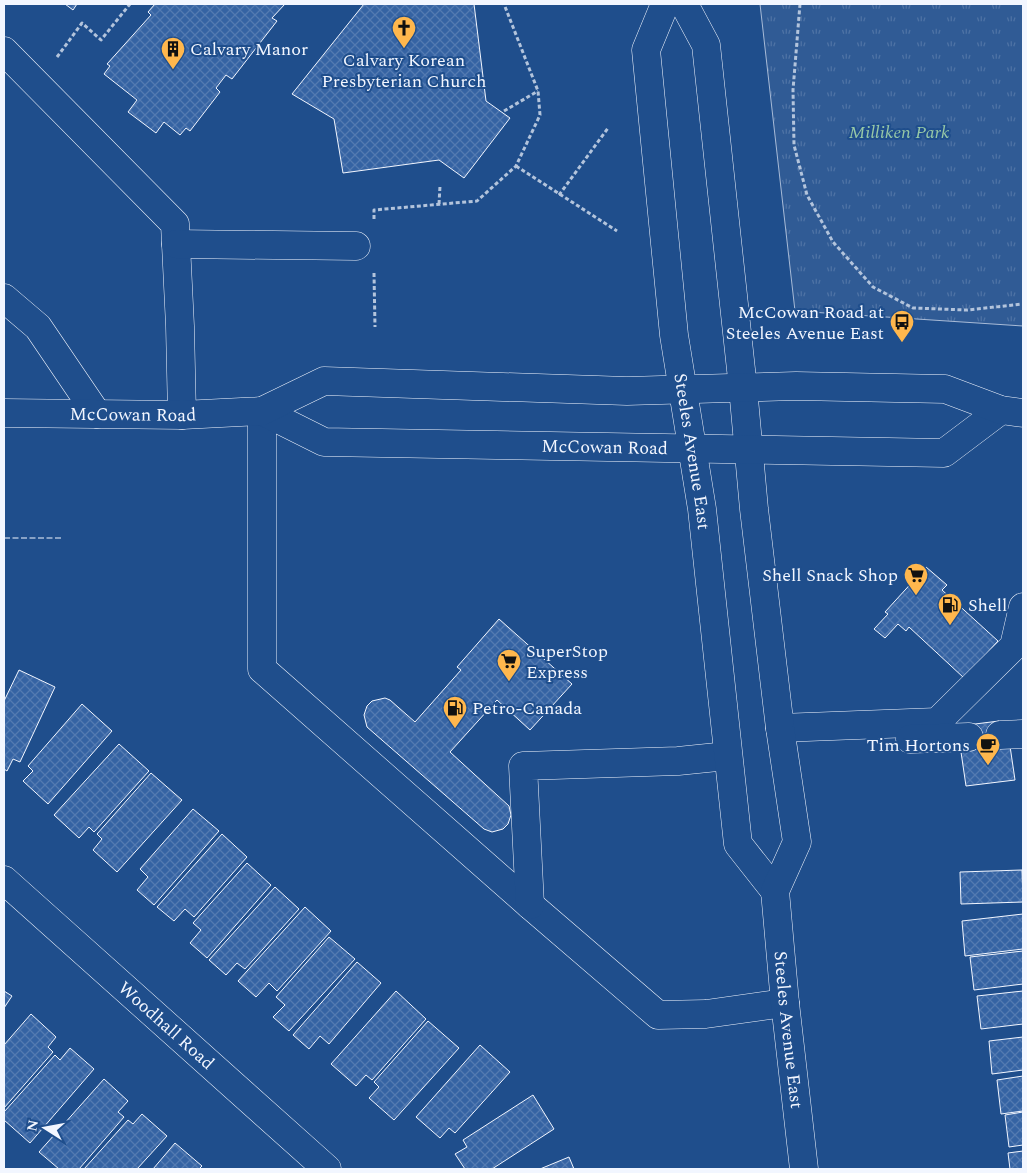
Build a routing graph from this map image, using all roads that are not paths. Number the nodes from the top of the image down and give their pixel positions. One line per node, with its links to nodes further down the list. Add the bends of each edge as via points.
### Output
1 (665, 4): 8 (main road, Steeles Avenue East, via 646,50 674,335)
2 (684, 4): 7 (main road, Steeles Avenue East, via 706,45)
3 (4, 51): 4 (main road, via 175,224)
4 (176, 244): 5 (main road); 13 (main road)
5 (356, 246)
6 (4, 298): 12 (main road, via 38,327)
7 (744, 388): 8 (main road, McCowan Road); 10 (main road, McCowan Road, via 796,386 944,390); 15 (main road, Steeles Avenue East)
8 (683, 390): 9 (main road, McCowan Road, via 324,381); 14 (main road, Steeles Avenue East)
9 (262, 411): 13 (main road, McCowan Road); 14 (main road, McCowan Road, via 324,442); 23 (main road, via 262,669)
10 (1012, 412): 15 (main road, McCowan Road, via 944,453)
11 (4, 413): 12 (main road, McCowan Road)
12 (97, 414): 13 (main road, McCowan Road)
13 (182, 415)
14 (692, 449): 15 (main road, McCowan Road); 20 (main road, Steeles Avenue East, via 702,509)
15 (750, 449): 18 (main road, Steeles Avenue East)
16 (1023, 607): 17 (main road, via 1014,646 937,722)
17 (886, 724): 18 (main road); 19 (main road, via 911,740)
18 (780, 728): 22 (main road, Steeles Avenue East, via 797,842)
19 (969, 737)
20 (727, 756): 22 (main road, Steeles Avenue East, via 738,844); 23 (main road, via 678,761 523,766)
21 (4, 880): 25 (main road, Woodhall Road)
22 (775, 890): 24 (main road, Steeles Avenue East)
23 (530, 905): 24 (main road, via 658,1014 706,1014)
24 (785, 1003): 26 (main road, Steeles Avenue East)
25 (327, 1169)
26 (804, 1169)

